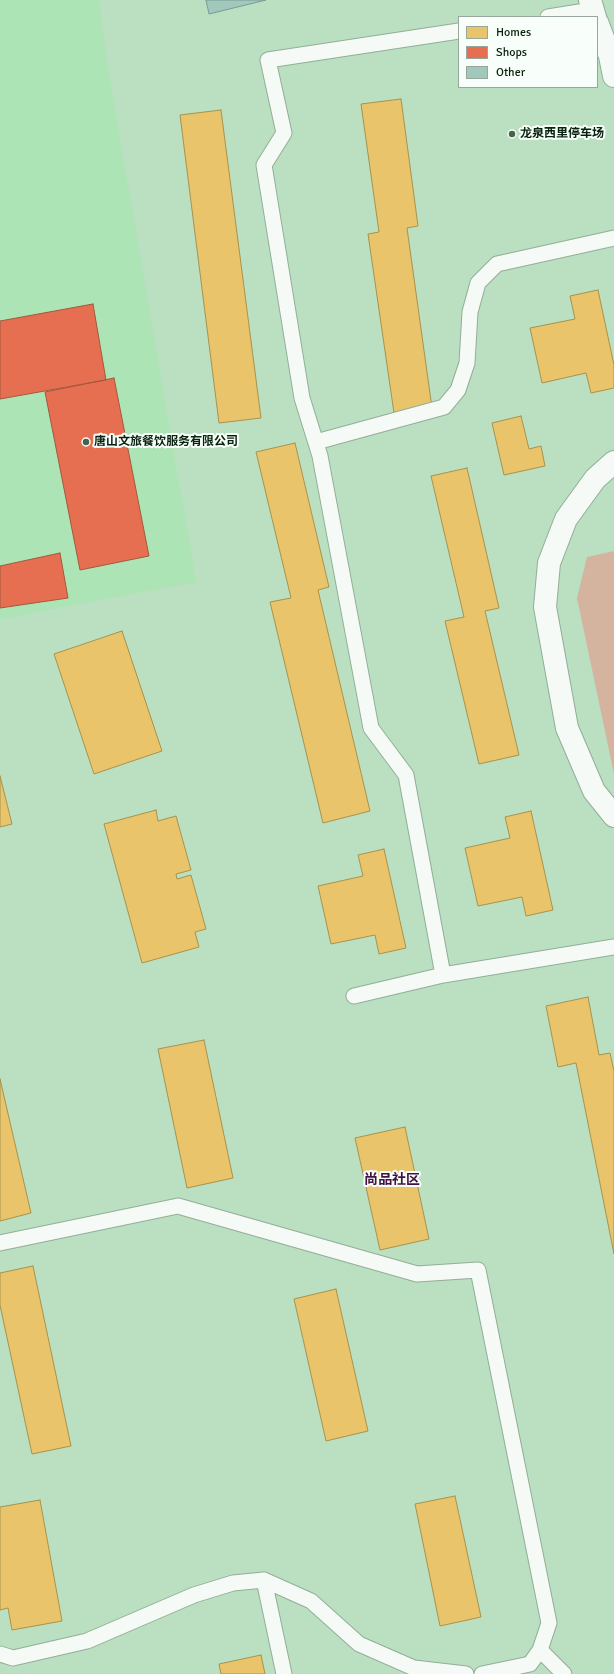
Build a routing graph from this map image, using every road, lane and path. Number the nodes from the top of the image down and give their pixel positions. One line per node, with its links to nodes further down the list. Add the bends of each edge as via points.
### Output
1 (594, 12): 2 (lane)
2 (557, 16)
3 (598, 23): 5 (street)
4 (458, 31): 7 (lane, via 268,60 284,134 264,165 302,398)
5 (614, 76)
6 (614, 238): 7 (lane, via 497,264 478,283 470,312 467,363 458,390 444,407)
7 (316, 442): 11 (lane, via 371,728 406,775)
8 (614, 462): 9 (street, via 595,479 566,519 549,563 545,607 567,728 594,791)
9 (614, 816)
10 (614, 950): 11 (lane)
11 (443, 975): 12 (lane)
12 (354, 996)
13 (0, 1243): 15 (lane, via 178,1206 416,1274 478,1270 549,1623)
14 (264, 1580): 16 (lane, via 233,1583 194,1595 87,1641 13,1658); 17 (lane); 18 (lane, via 311,1601 359,1644 414,1668)
15 (540, 1650): 19 (lane, via 530,1664); 20 (lane)
16 (0, 1654)
17 (284, 1674)
18 (466, 1674)
19 (482, 1674)
20 (564, 1674)

